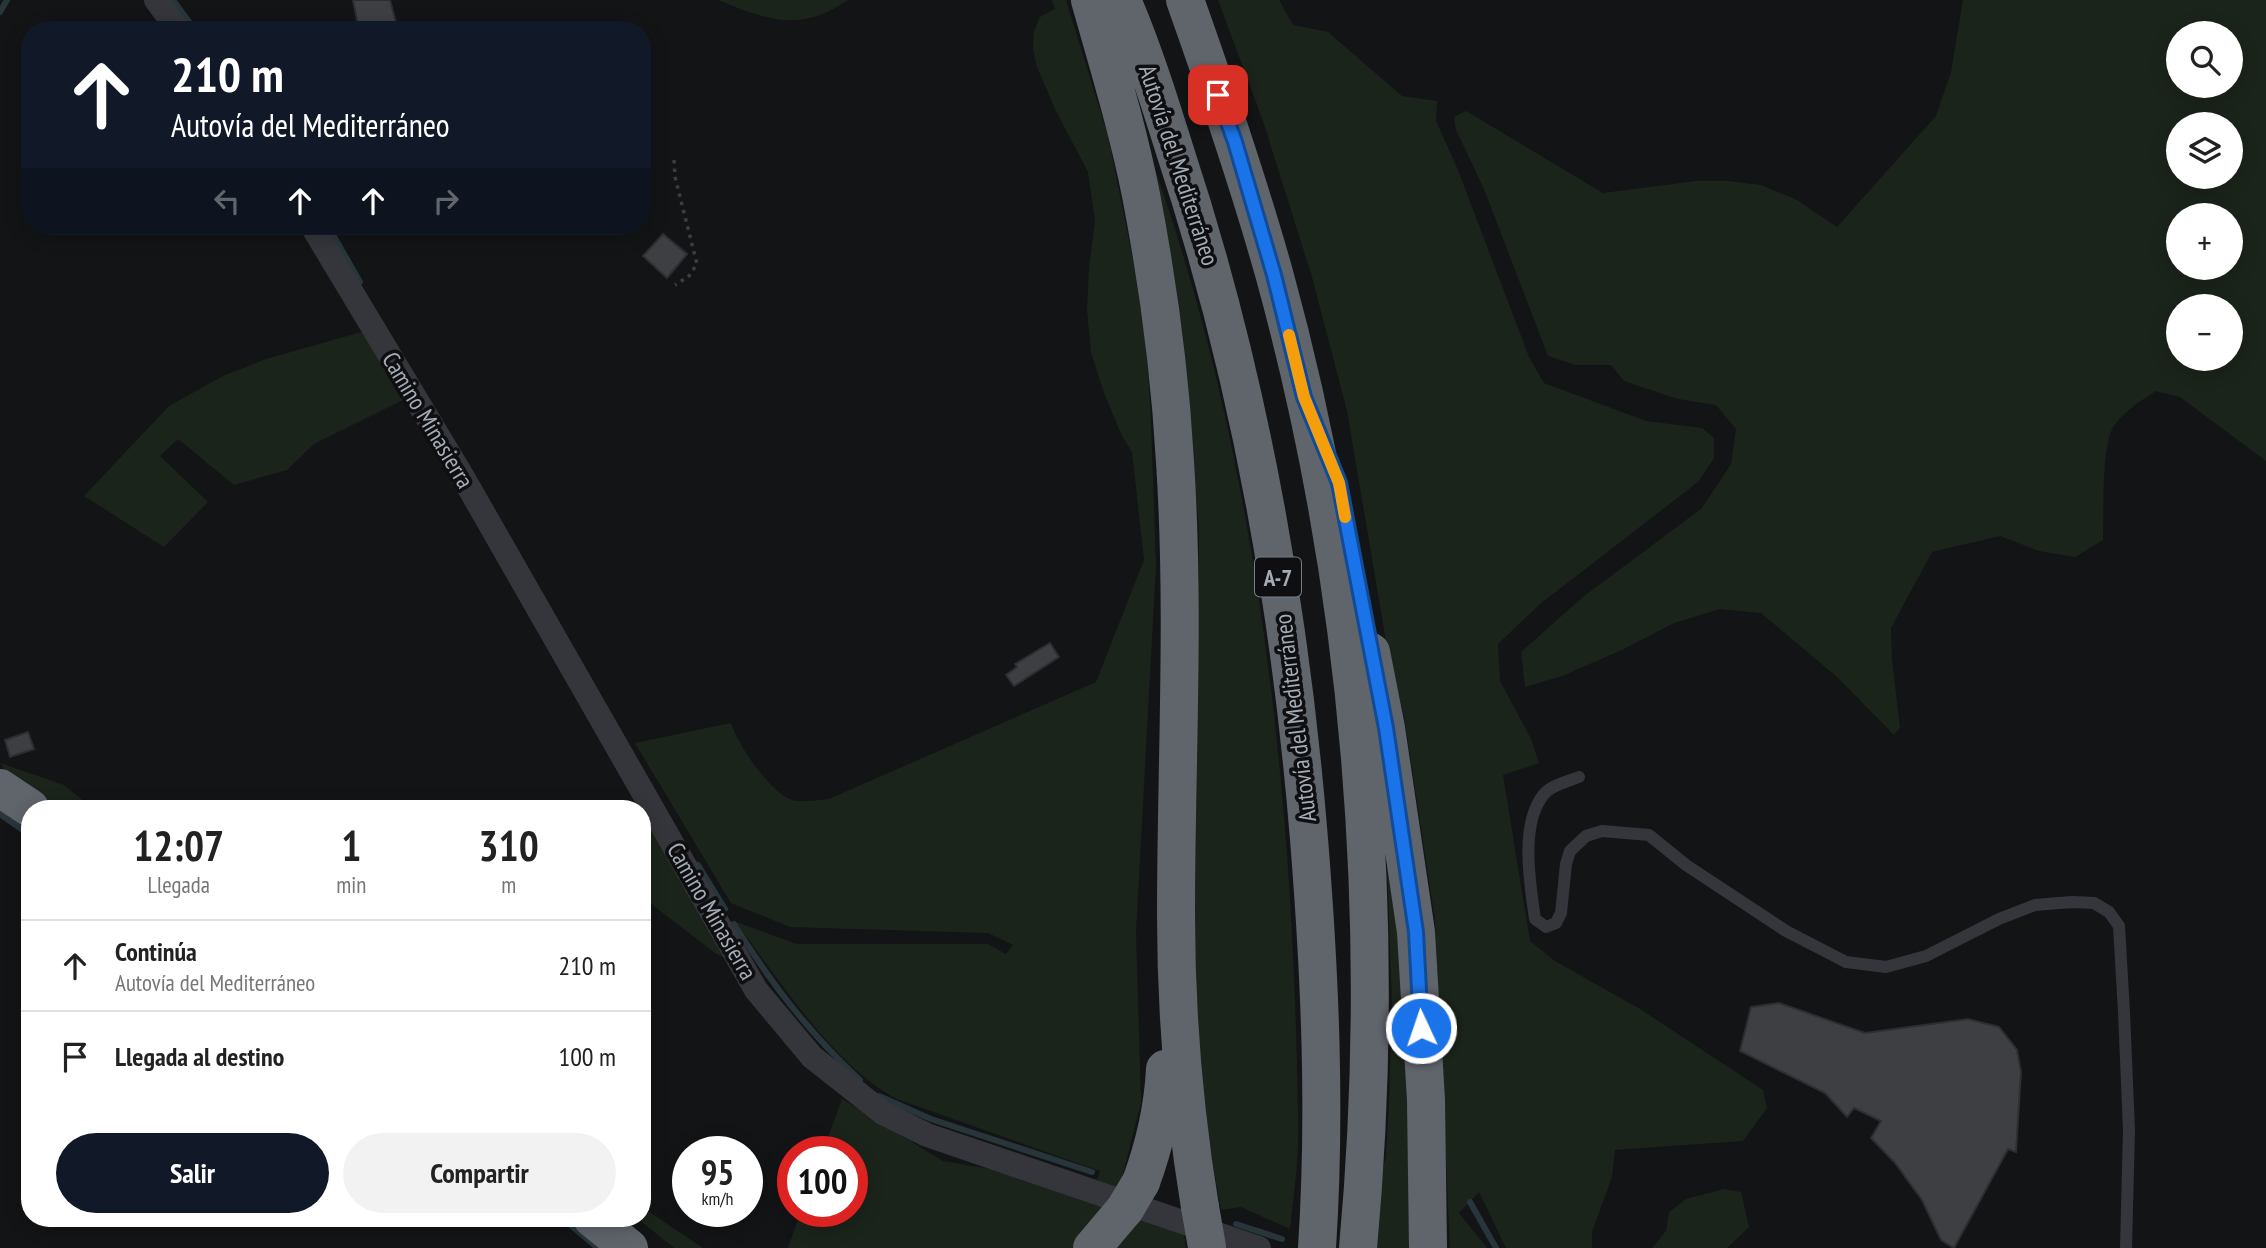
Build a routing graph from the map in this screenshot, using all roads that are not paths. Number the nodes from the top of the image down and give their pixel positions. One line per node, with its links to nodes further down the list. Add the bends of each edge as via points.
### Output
1 (156, 0): 5 (street)
2 (1090, 0): 13 (highway, via 1141,194 1165,344 1179,568)
3 (1122, 0): 19 (highway, Autovía del Mediterráneo / A-7, via 1187,186 1224,313 1269,518 1300,723 1312,879 1322,1034)
4 (1185, 0): 7 (highway, A-7, via 1235,142)
5 (171, 21)
6 (317, 235): 10 (street, Camino Minasierra, via 464,479)
7 (1304, 397): 20 (highway, A-7, via 1325,499 1358,738 1370,976); 21 (highway, via 1339,483 1394,783 1416,932 1426,1100)
8 (1579, 777): 22 (lane, via 1546,790 1532,812 1533,903 1535,919 1546,927 1556,923 1561,913 1570,851 1586,836 1602,831 1649,835 1786,931 1846,962 1886,967 1926,956 2035,905 2094,903 2109,912 2119,926 2124,1013 2129,1130)
9 (0, 788): 11 (highway)
10 (647, 800)
11 (21, 802)
12 (651, 806): 18 (street, Camino Minasierra, via 756,990 811,1057 883,1113 926,1135)
13 (1176, 929): 15 (highway, bridge, via 1187,1130); 17 (highway, via 1164,978 1164,1099 1155,1144 1133,1196)
14 (603, 1227): 16 (highway)
15 (1207, 1247)
16 (628, 1248)
17 (1092, 1248)
18 (1259, 1248)
19 (1317, 1248)
20 (1358, 1248)
21 (1427, 1248)
22 (2126, 1248)

